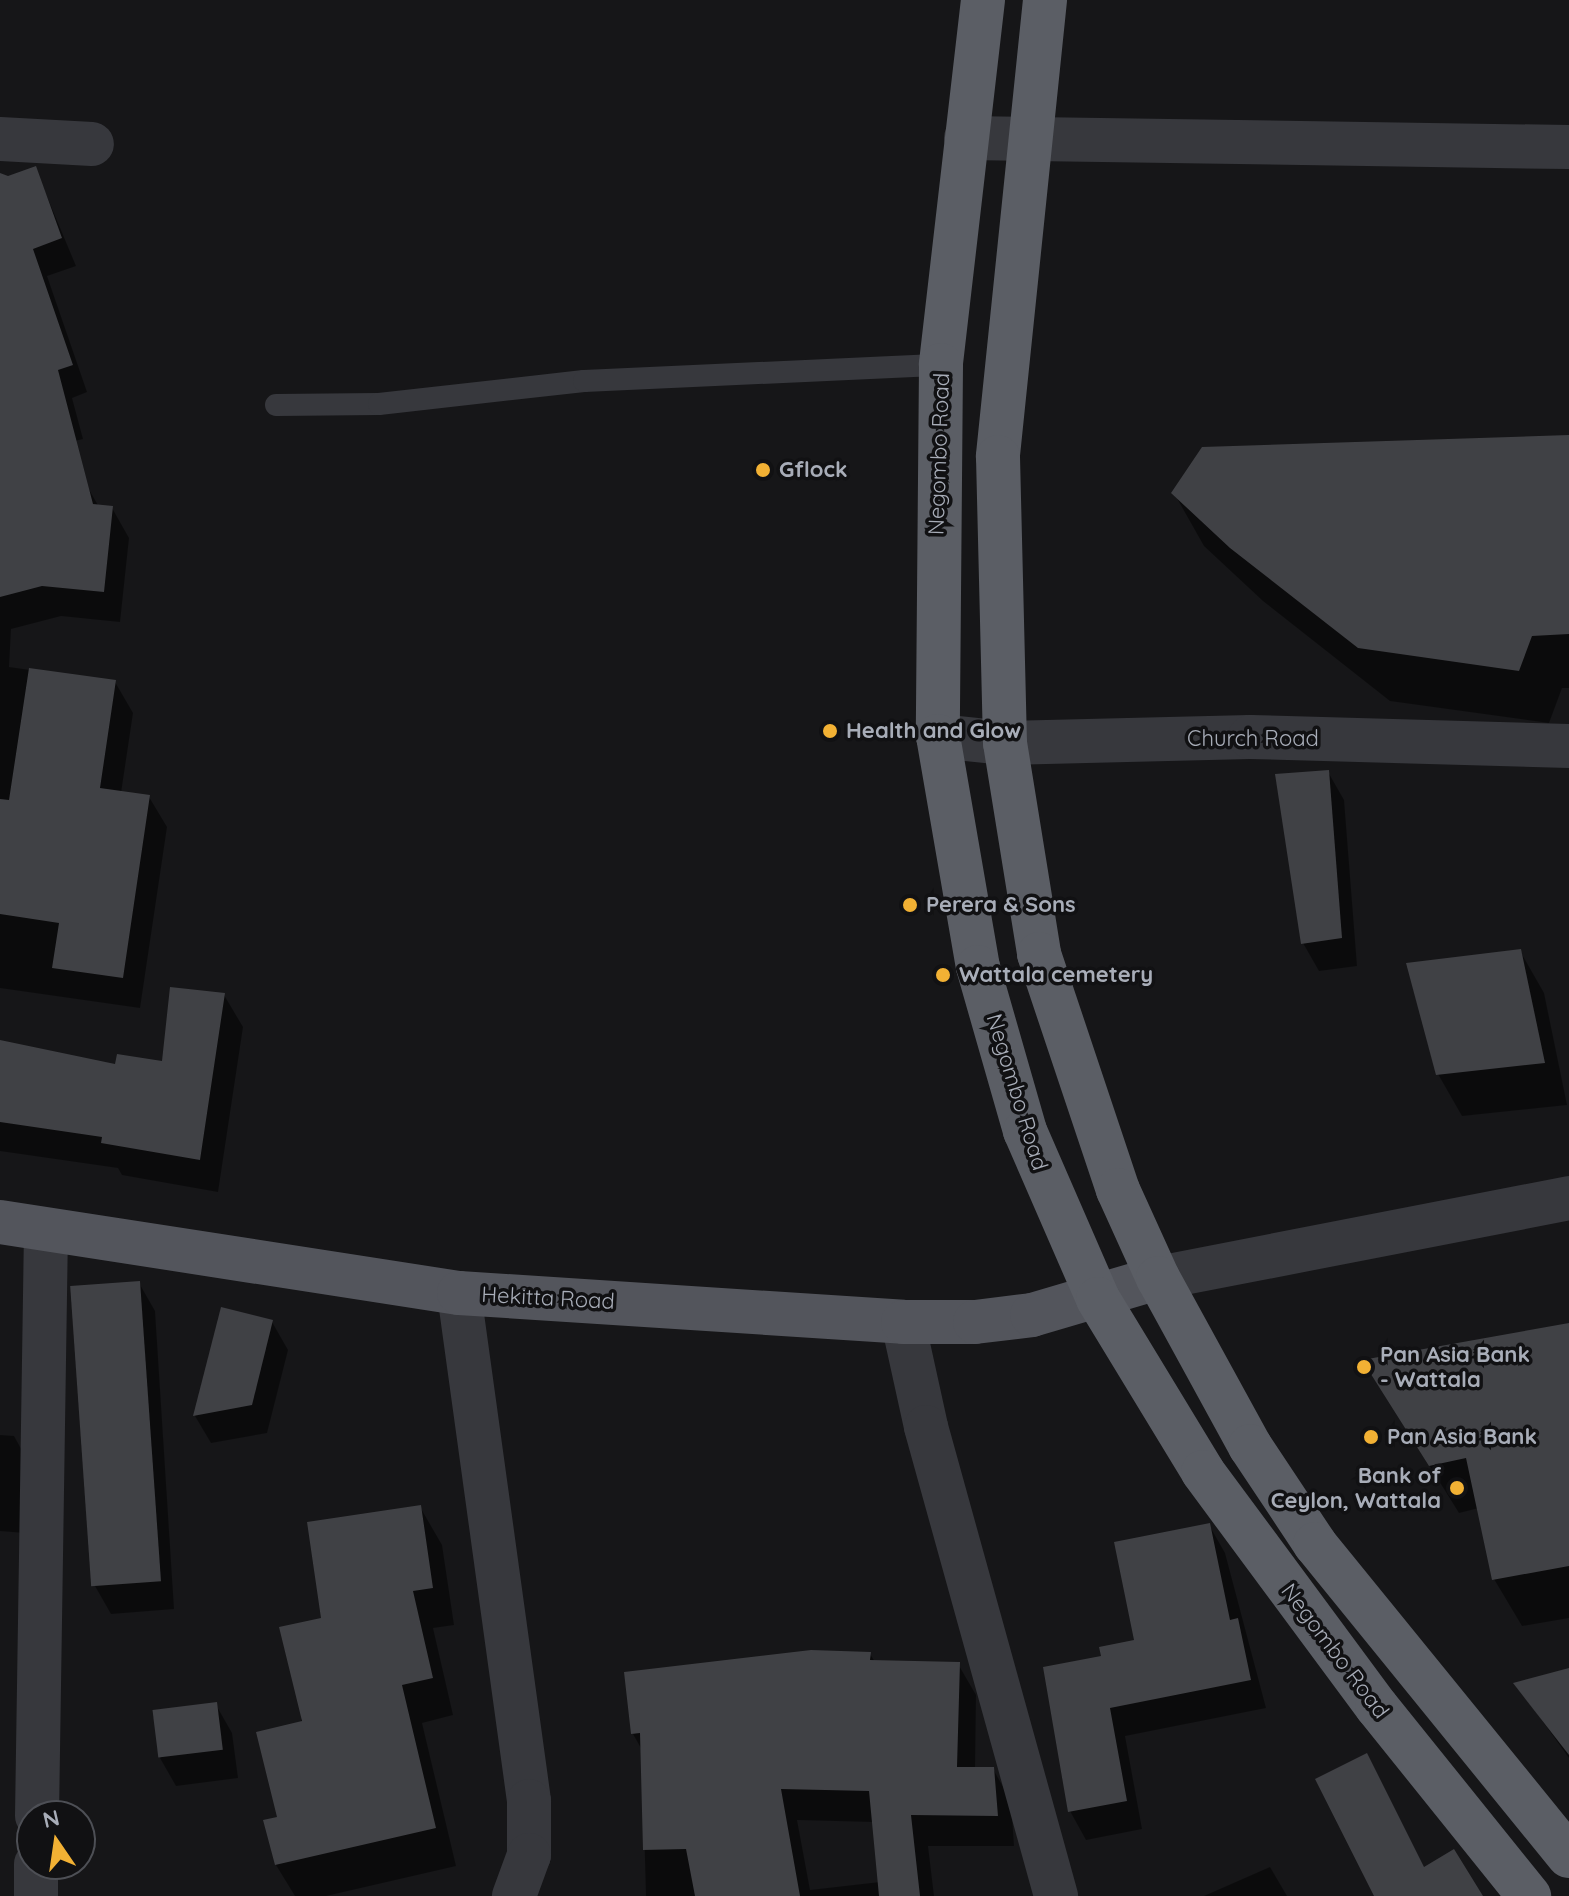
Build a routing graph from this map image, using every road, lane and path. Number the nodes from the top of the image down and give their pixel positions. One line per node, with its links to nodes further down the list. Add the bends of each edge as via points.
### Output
1 (983, 0): 3 (highway, Negombo Road)
2 (1045, 0): 5 (highway)
3 (966, 138): 5 (street); 8 (highway, Negombo Road)
4 (0, 139): 6 (street)
5 (1030, 140): 7 (street); 11 (highway, via 998,457)
6 (92, 144)
7 (1569, 147)
8 (941, 365): 9 (lane, via 584,381 379,404); 10 (highway, Negombo Road)
9 (276, 405)
10 (938, 736): 11 (street, Church Road); 18 (highway, Negombo Road, via 978,967 1057,1213)
11 (1005, 743): 12 (street, Church Road, via 1250,737); 16 (highway, via 1039,954 1103,1149)
12 (1569, 746)
13 (1569, 1198): 16 (street)
14 (0, 1222): 15 (main road, Hekitta Road)
15 (46, 1230): 17 (main road, Hekitta Road); 20 (street)
16 (1158, 1278): 18 (main road, Hekitta Road); 21 (highway, via 1250,1446 1315,1544)
17 (459, 1293): 19 (main road, Hekitta Road); 22 (street, via 529,1801 529,1855)
18 (1098, 1299): 19 (main road, Hekitta Road, via 975,1322); 24 (highway, Negombo Road, via 1203,1472 1273,1570)
19 (903, 1322): 23 (street, via 926,1427)
20 (37, 1800)
21 (1569, 1856)
22 (514, 1896)
23 (1056, 1896)
24 (1529, 1896)

